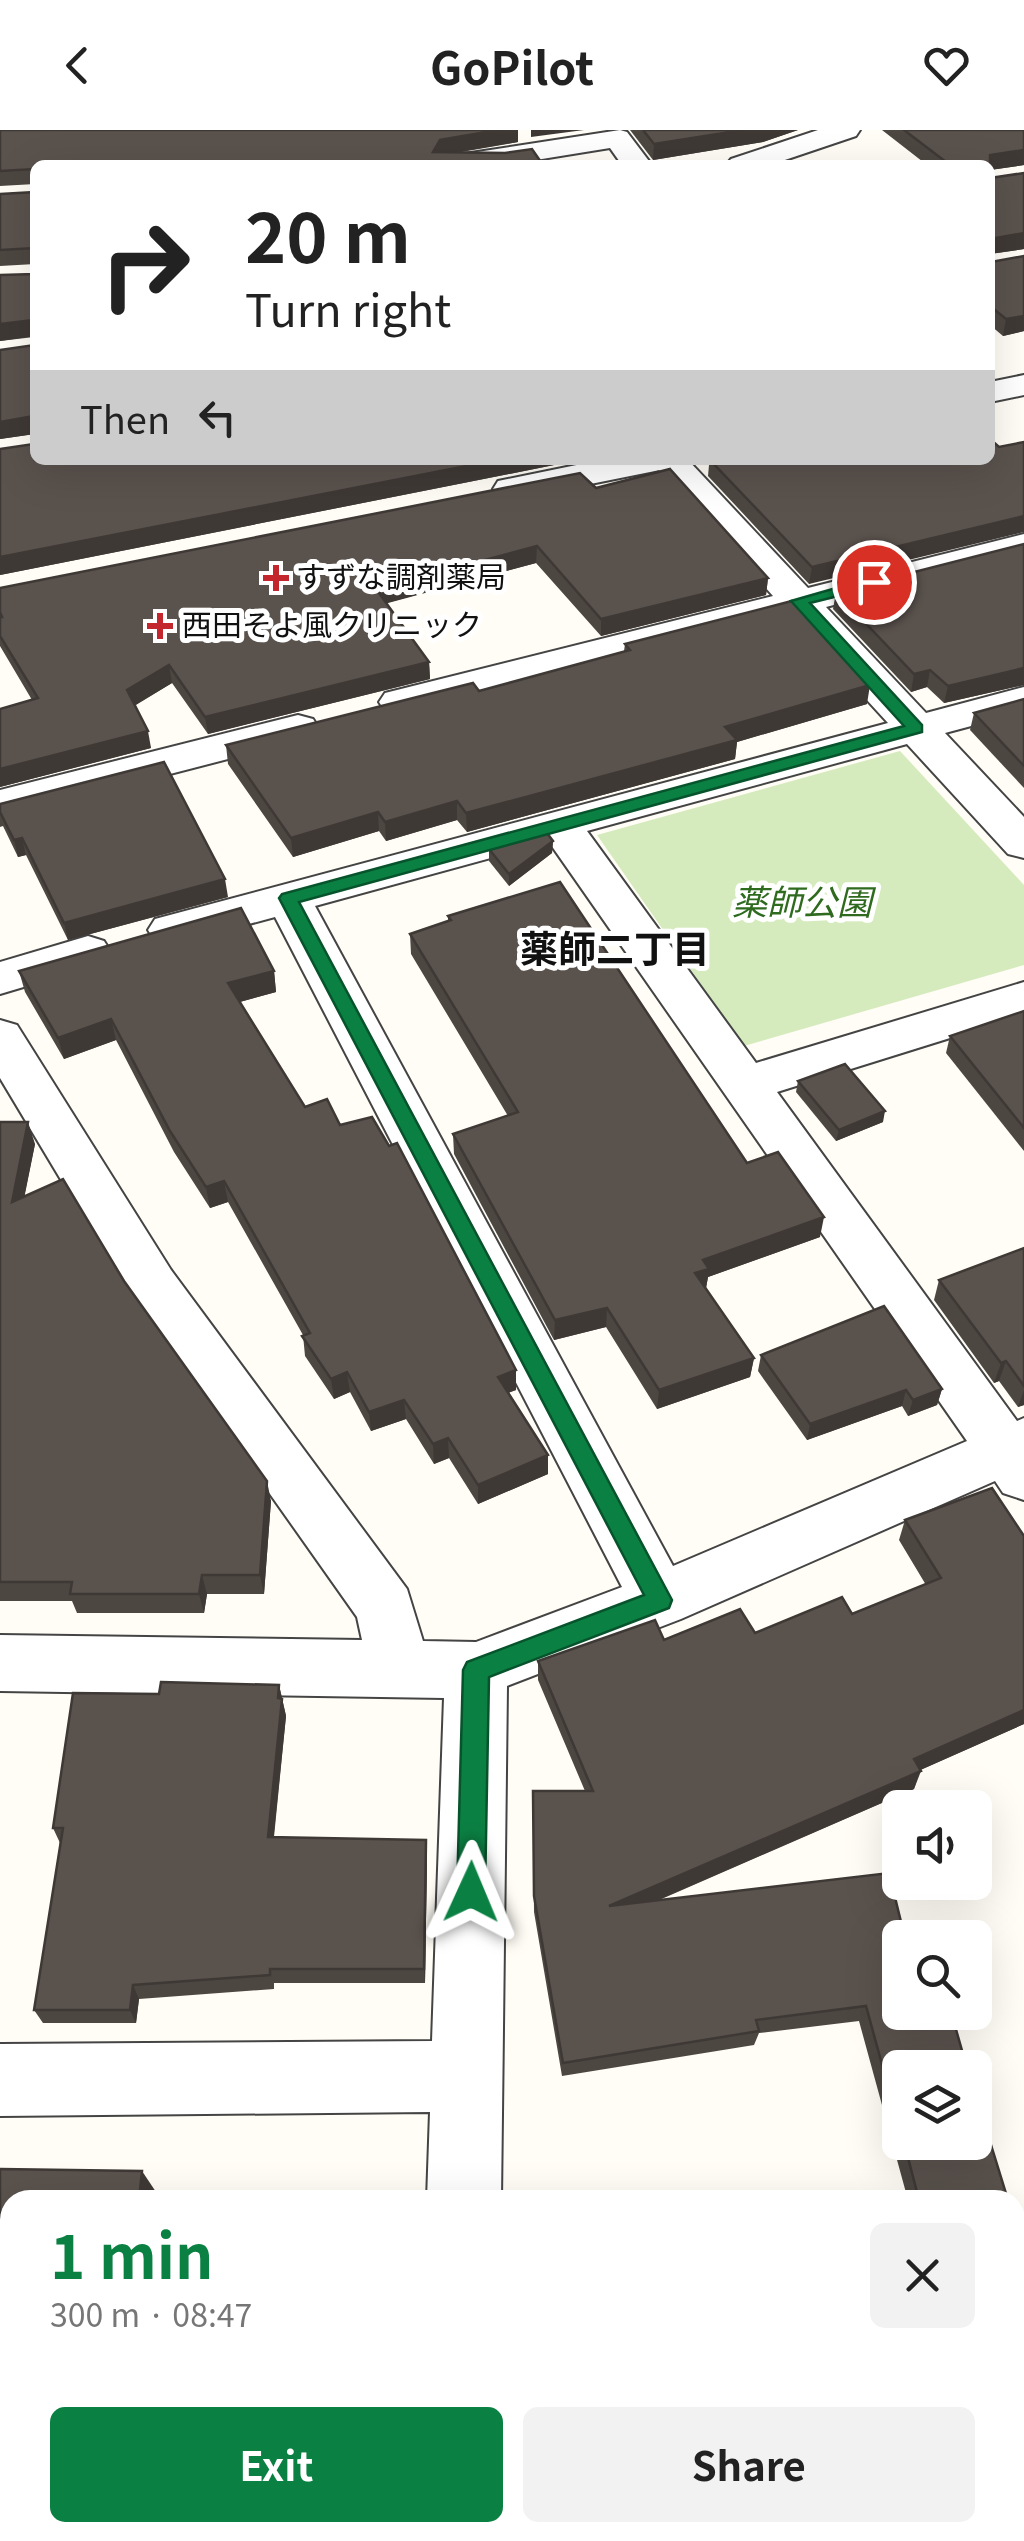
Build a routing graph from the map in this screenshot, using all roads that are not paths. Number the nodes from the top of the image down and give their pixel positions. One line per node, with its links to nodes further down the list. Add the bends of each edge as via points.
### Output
1 (846, 130): 5 (street)
2 (614, 134): 3 (street); 4 (street)
3 (504, 160)
4 (633, 160)
5 (756, 160)
6 (1024, 385): 7 (street)
7 (995, 391)
8 (630, 465): 10 (street)
9 (673, 465): 12 (street)
10 (484, 494)
11 (1024, 544): 12 (street)
12 (799, 601): 14 (street); 15 (street)
13 (1024, 699): 14 (street)
14 (916, 728): 16 (street); 17 (street)
15 (0, 804)
16 (558, 823): 18 (street); 22 (street)
17 (1024, 844)
18 (288, 898): 19 (street); 24 (street)
19 (0, 978)
20 (1024, 998): 22 (street)
21 (0, 1037): 26 (street, via 152,1285 385,1608)
22 (746, 1084): 23 (street)
23 (1018, 1456): 24 (street)
24 (660, 1600): 27 (street)
25 (0, 1663): 26 (street)
26 (400, 1669): 27 (street)
27 (476, 1670): 28 (street)
28 (467, 2076): 29 (street); 30 (street)
29 (0, 2080)
30 (464, 2190)

